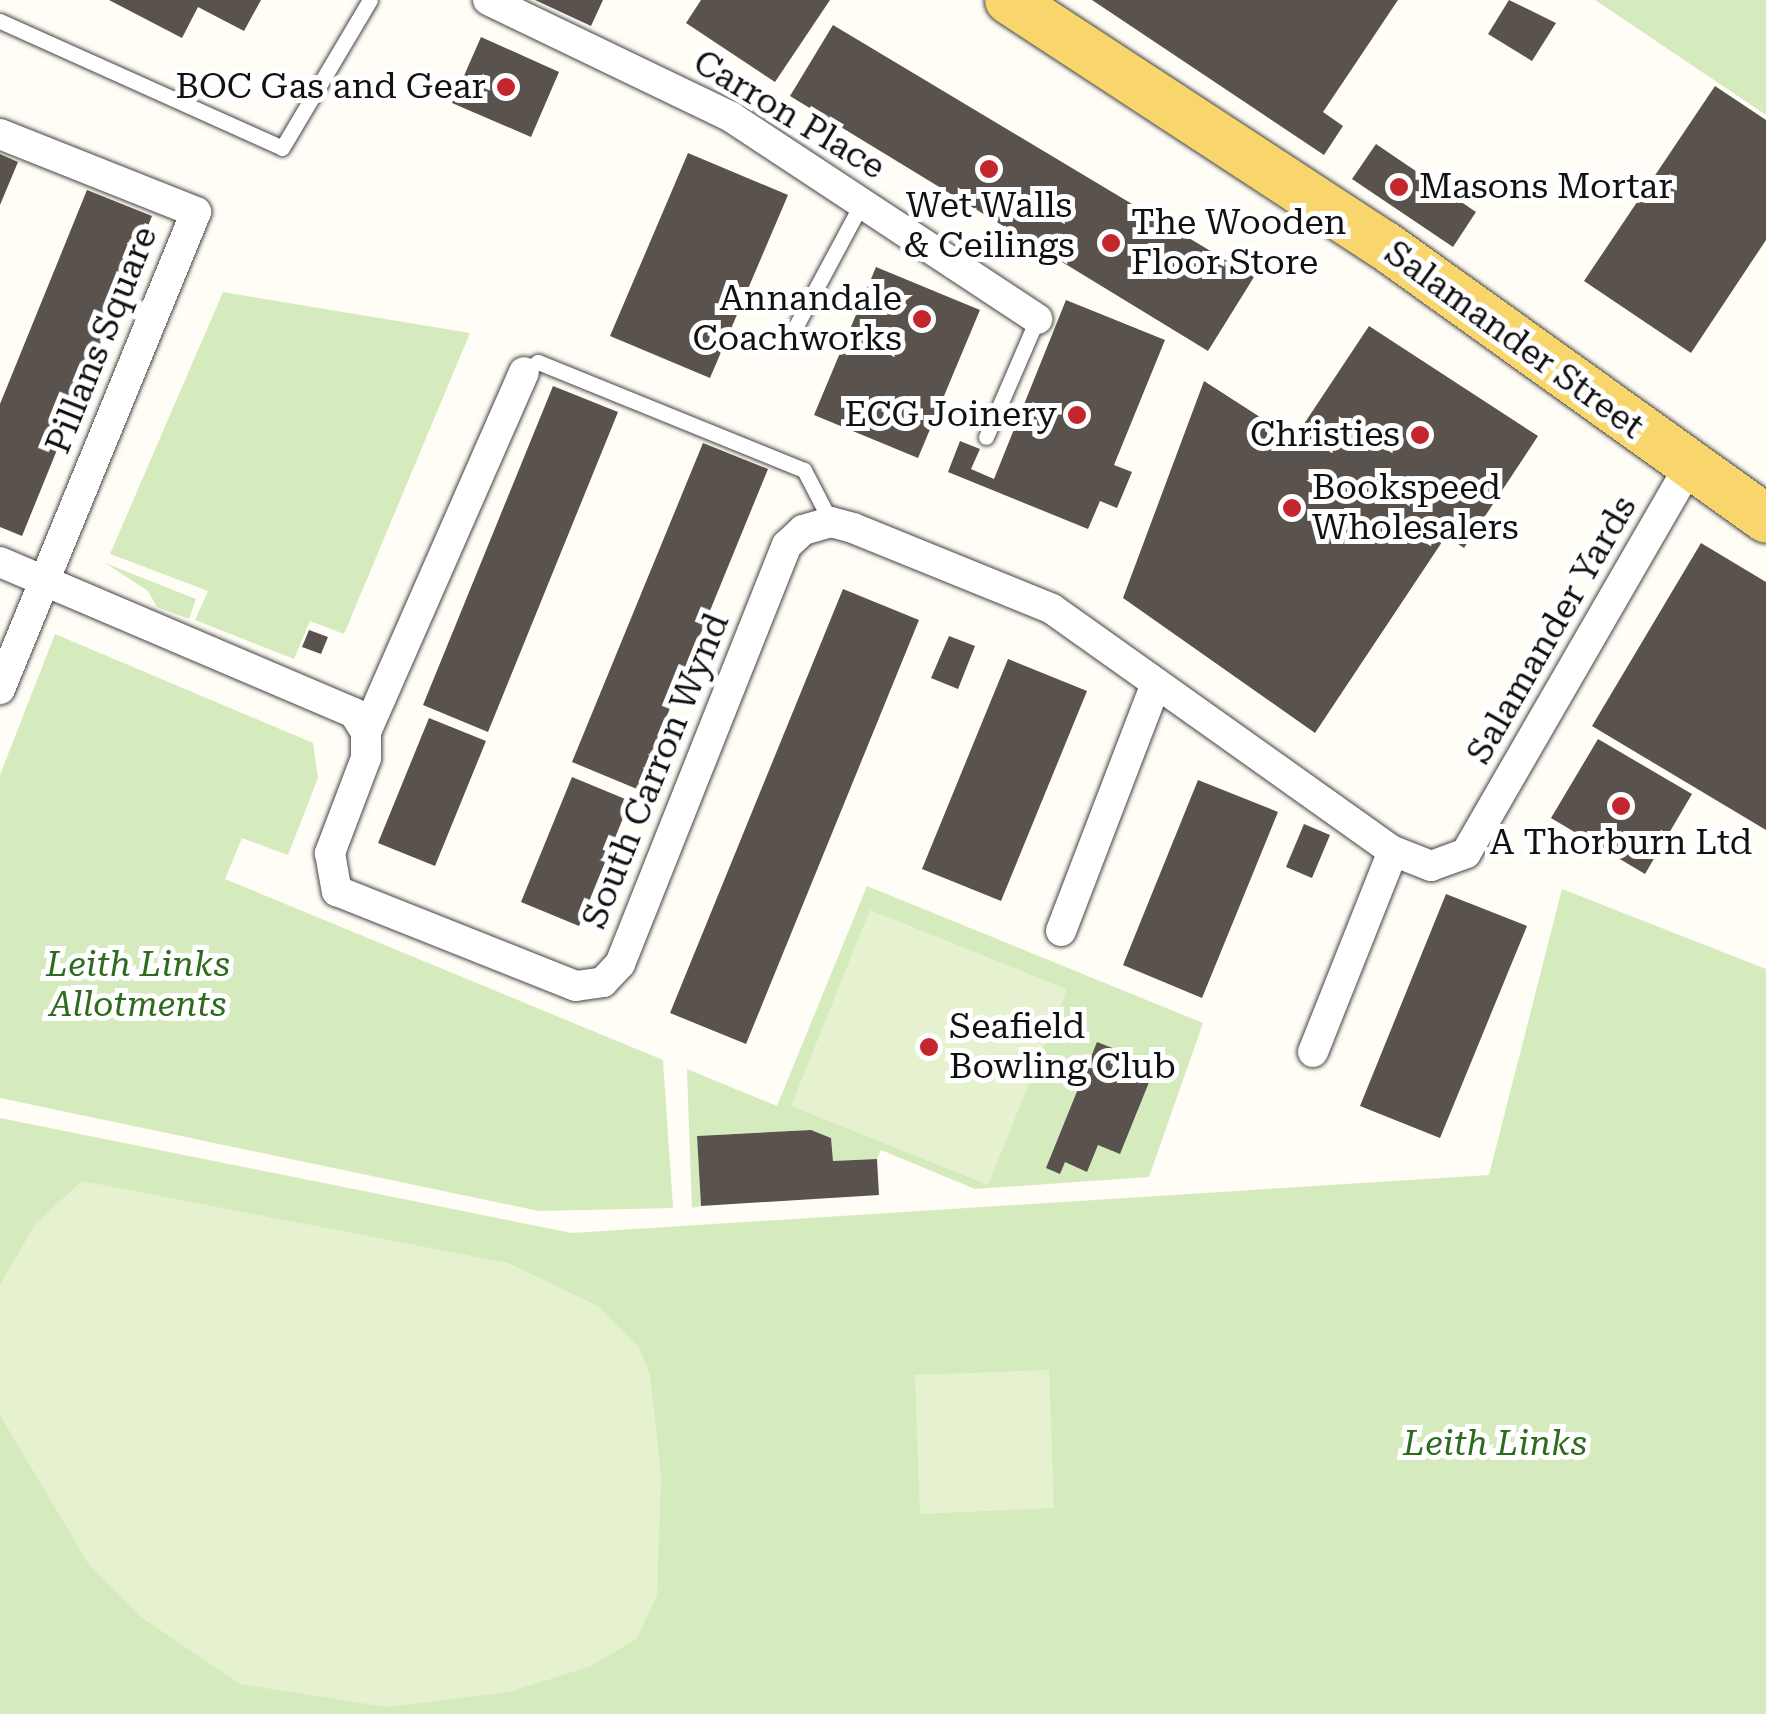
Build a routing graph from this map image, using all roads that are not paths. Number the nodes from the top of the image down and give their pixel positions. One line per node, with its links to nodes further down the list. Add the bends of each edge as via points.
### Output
1 (370, 0): 4 (lane, via 282,148)
2 (488, 0): 6 (street, Carron Place, via 731,117)
3 (1009, 0): 11 (main road, Salamander Street, via 1384,245)
4 (0, 21)
5 (0, 134): 15 (street, Pillans Square, via 196,212)
6 (862, 203): 7 (street, Carron Place); 8 (lane)
7 (1037, 319): 10 (lane)
8 (790, 336)
9 (524, 372): 13 (lane, via 538,362 804,470); 18 (street)
10 (986, 437)
11 (1689, 467): 12 (main road, Salamander Street); 19 (street, Salamander Yards, via 1479,830 1449,863 1431,866)
12 (1766, 518)
13 (831, 522): 16 (street, via 1052,609); 18 (street, South Carron Wynd, via 787,545 620,964 603,982 576,986 337,890 330,853 366,758)
14 (0, 562): 15 (street)
15 (44, 580): 17 (street); 18 (street, via 354,713)
16 (1156, 684): 19 (street); 20 (street)
17 (0, 689)
18 (366, 732)
19 (1392, 852): 21 (street)
20 (1061, 931)
21 (1313, 1052)

